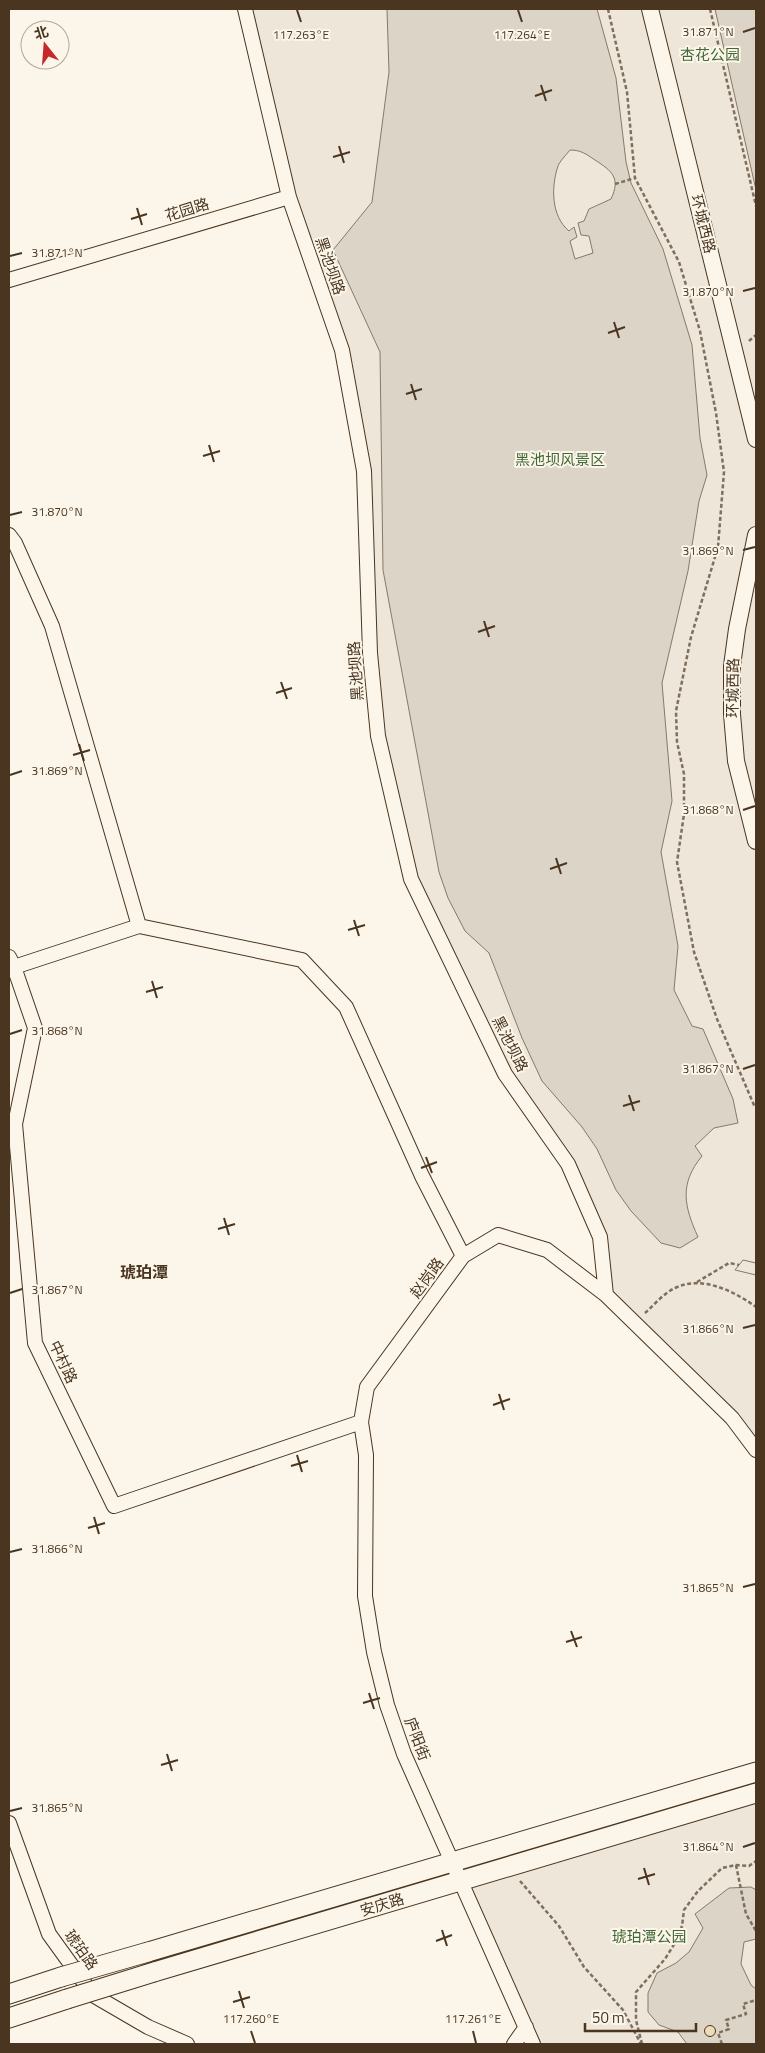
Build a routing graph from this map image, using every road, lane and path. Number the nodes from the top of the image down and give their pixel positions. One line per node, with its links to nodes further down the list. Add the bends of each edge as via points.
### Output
1 (244, 9): 7 (street, 黑池坝路)
2 (608, 9): 5 (path, via 627,92)
3 (650, 9): 10 (street, 环城西路)
4 (710, 9): 8 (path)
5 (635, 178): 6 (path); 17 (path, via 679,262 700,331 724,472 718,546 691,637 676,711 677,742 684,774 684,814 677,862 694,952 717,1019)
6 (615, 184)
7 (289, 197): 9 (street, 花园路); 21 (street, 黑池坝路, via 342,350 364,471 370,653 378,736 411,879 505,1074 568,1164 600,1237)
8 (756, 206)
9 (9, 280)
10 (756, 439)
11 (9, 535): 15 (street, via 52,626)
12 (756, 535): 13 (street, 环城西路)
13 (750, 591): 14 (street, 环城西路, via 736,629 732,714 736,761)
14 (756, 841)
15 (139, 926): 16 (street); 18 (street, via 302,960 346,1007 422,1176)
16 (12, 962): 24 (street, 中村路, via 35,1028 15,1124 35,1343 114,1506)
17 (756, 1107)
18 (463, 1256): 21 (street, 赵岗路, via 498,1235 547,1250); 24 (street, 赵岗路, via 368,1387)
19 (739, 1265): 20 (path, via 729,1263)
20 (697, 1282): 22 (path, via 722,1288); 23 (path, via 674,1288)
21 (606, 1295): 23 (street, 赵岗路)
22 (756, 1307)
23 (634, 1322): 25 (street, 赵岗路, via 732,1418)
24 (361, 1422): 30 (street, 庐阳街, via 366,1455 365,1596 374,1652 404,1754)
25 (756, 1450)
26 (756, 1772): 30 (main road, 安庆路)
27 (756, 1793): 32 (main road, 安庆路)
28 (9, 1823): 39 (street, 琥珀路, via 49,1934 93,1995 148,2027)
29 (756, 1860): 31 (path, via 748,1866)
30 (453, 1862): 33 (street, 庐阳街); 35 (main road, 安庆路, bridge)
31 (736, 1865): 34 (path, via 746,1914); 42 (path, via 722,1868 698,1890 684,1910 678,1938 665,1959 636,1992 636,2020)
32 (506, 1868): 33 (main road, 安庆路); 42 (path, via 559,1926 584,1967 623,2010)
33 (461, 1881): 37 (main road, 安庆路, bridge); 38 (street, 庐阳街)
34 (756, 1931)
35 (9, 1994)
36 (756, 2000): 43 (path, via 742,2004 746,2014 726,2020 729,2029 718,2032)
37 (9, 2018)
38 (526, 2027): 40 (street); 41 (street, 庐阳街)
39 (187, 2044)
40 (514, 2044)
41 (533, 2044)
42 (642, 2044)
43 (722, 2044)

